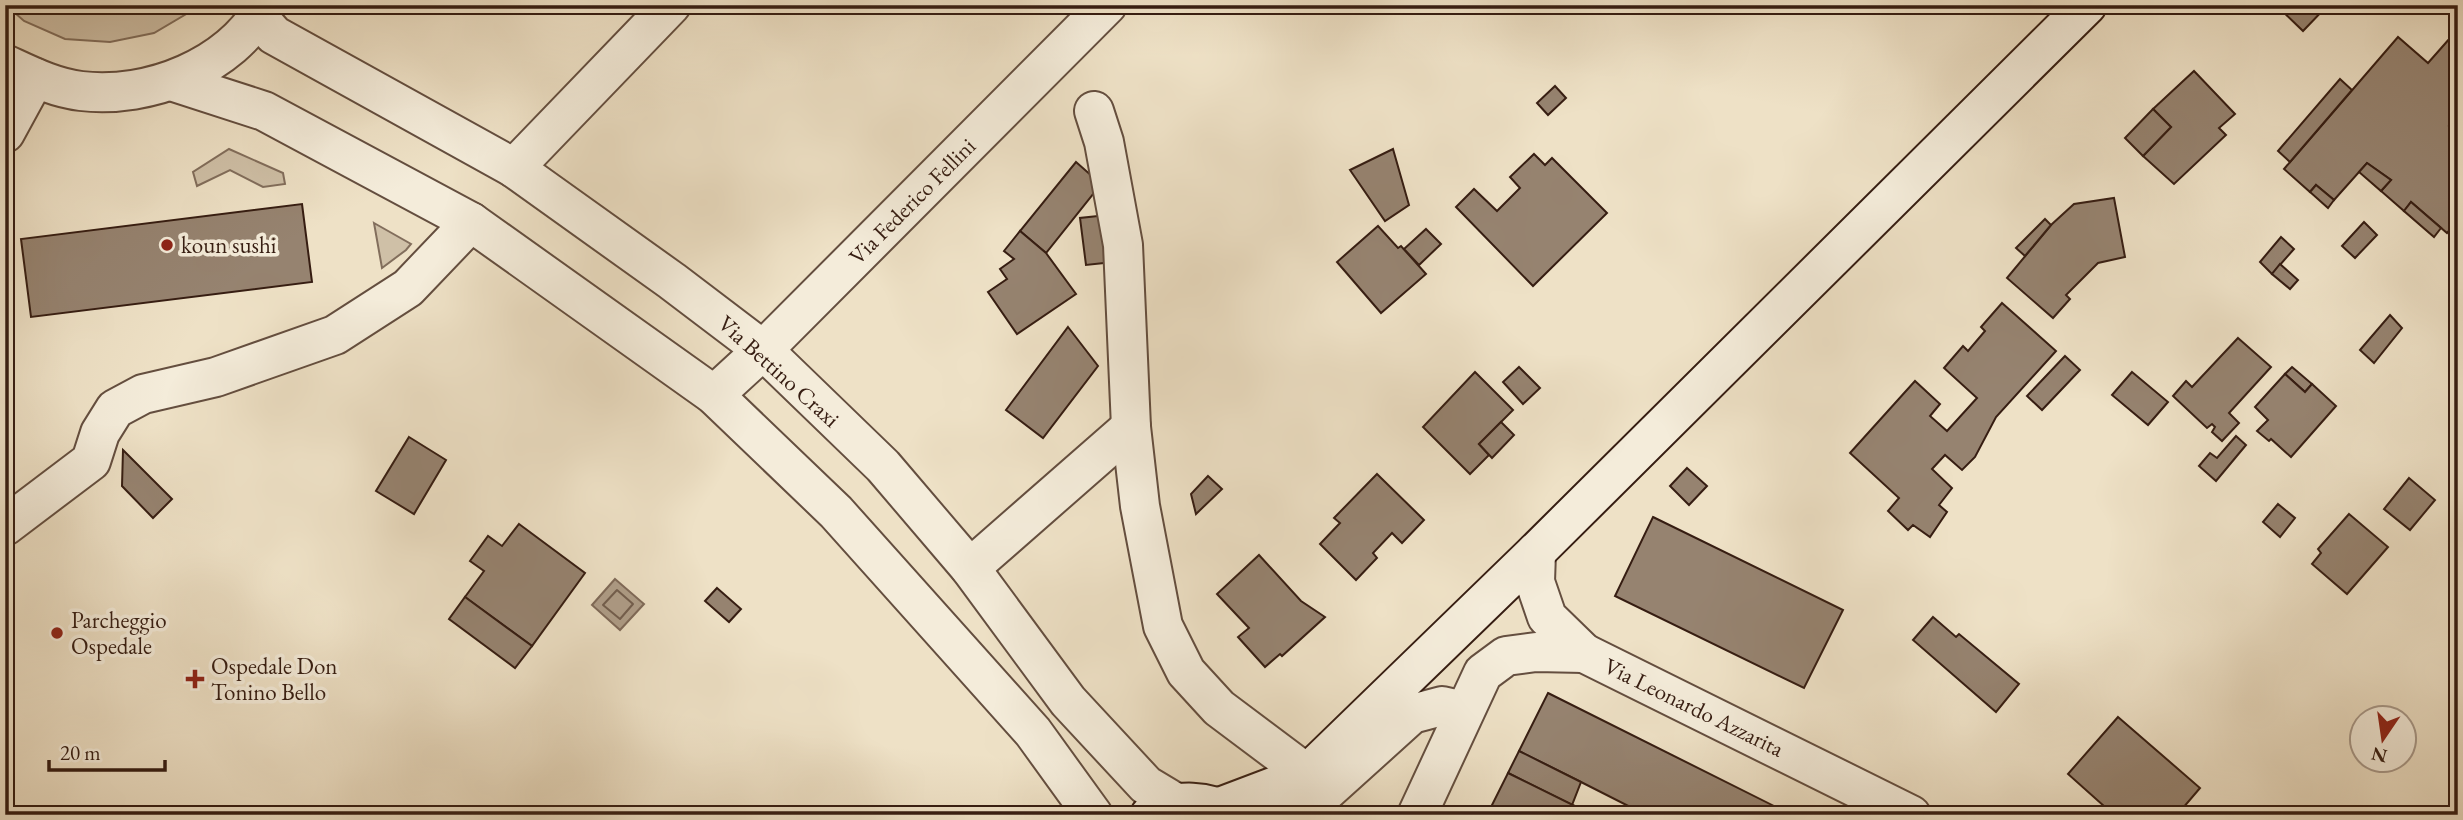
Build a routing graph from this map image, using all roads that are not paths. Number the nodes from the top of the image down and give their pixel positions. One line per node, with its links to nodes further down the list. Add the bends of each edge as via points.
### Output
1 (671, 5): 9 (street)
2 (1107, 5): 11 (street, Via Federico Fellini)
3 (2087, 5): 15 (street)
4 (262, 11): 6 (street, via 219,56); 9 (street, Via Bettino Craxi, via 274,35)
5 (20, 71): 6 (street, via 80,91 126,92); 8 (street)
6 (171, 82): 10 (street, via 264,111)
7 (1094, 111): 13 (street, via 1123,245)
8 (5, 134)
9 (514, 168): 11 (street, Via Bettino Craxi)
10 (471, 222): 12 (street); 14 (street, via 408,288 335,335 216,377 143,394 116,409 100,433 91,461)
11 (763, 350): 12 (street, Via Federico Fellini); 16 (street, Via Bettino Craxi, via 883,466)
12 (715, 395): 22 (street, via 854,531 1033,732)
13 (1131, 427): 16 (street); 19 (street, via 1140,506 1163,626 1186,672 1219,708)
14 (5, 526)
15 (1536, 552): 17 (street, Via Leonardo Azzarita, via 1535,582 1546,617); 19 (street)
16 (970, 568): 20 (street, Via Bettino Craxi, via 1068,701)
17 (1584, 653): 18 (street, via 1506,656 1483,673); 26 (street, Via Leonardo Azzarita)
18 (1464, 711): 24 (street, via 1442,706 1412,714); 25 (street)
19 (1307, 774): 21 (street); 23 (street)
20 (1163, 809): 21 (street, via 1198,802)
21 (1227, 811)
22 (1093, 815)
23 (1286, 815)
24 (1300, 815)
25 (1417, 815)
26 (1910, 815)

